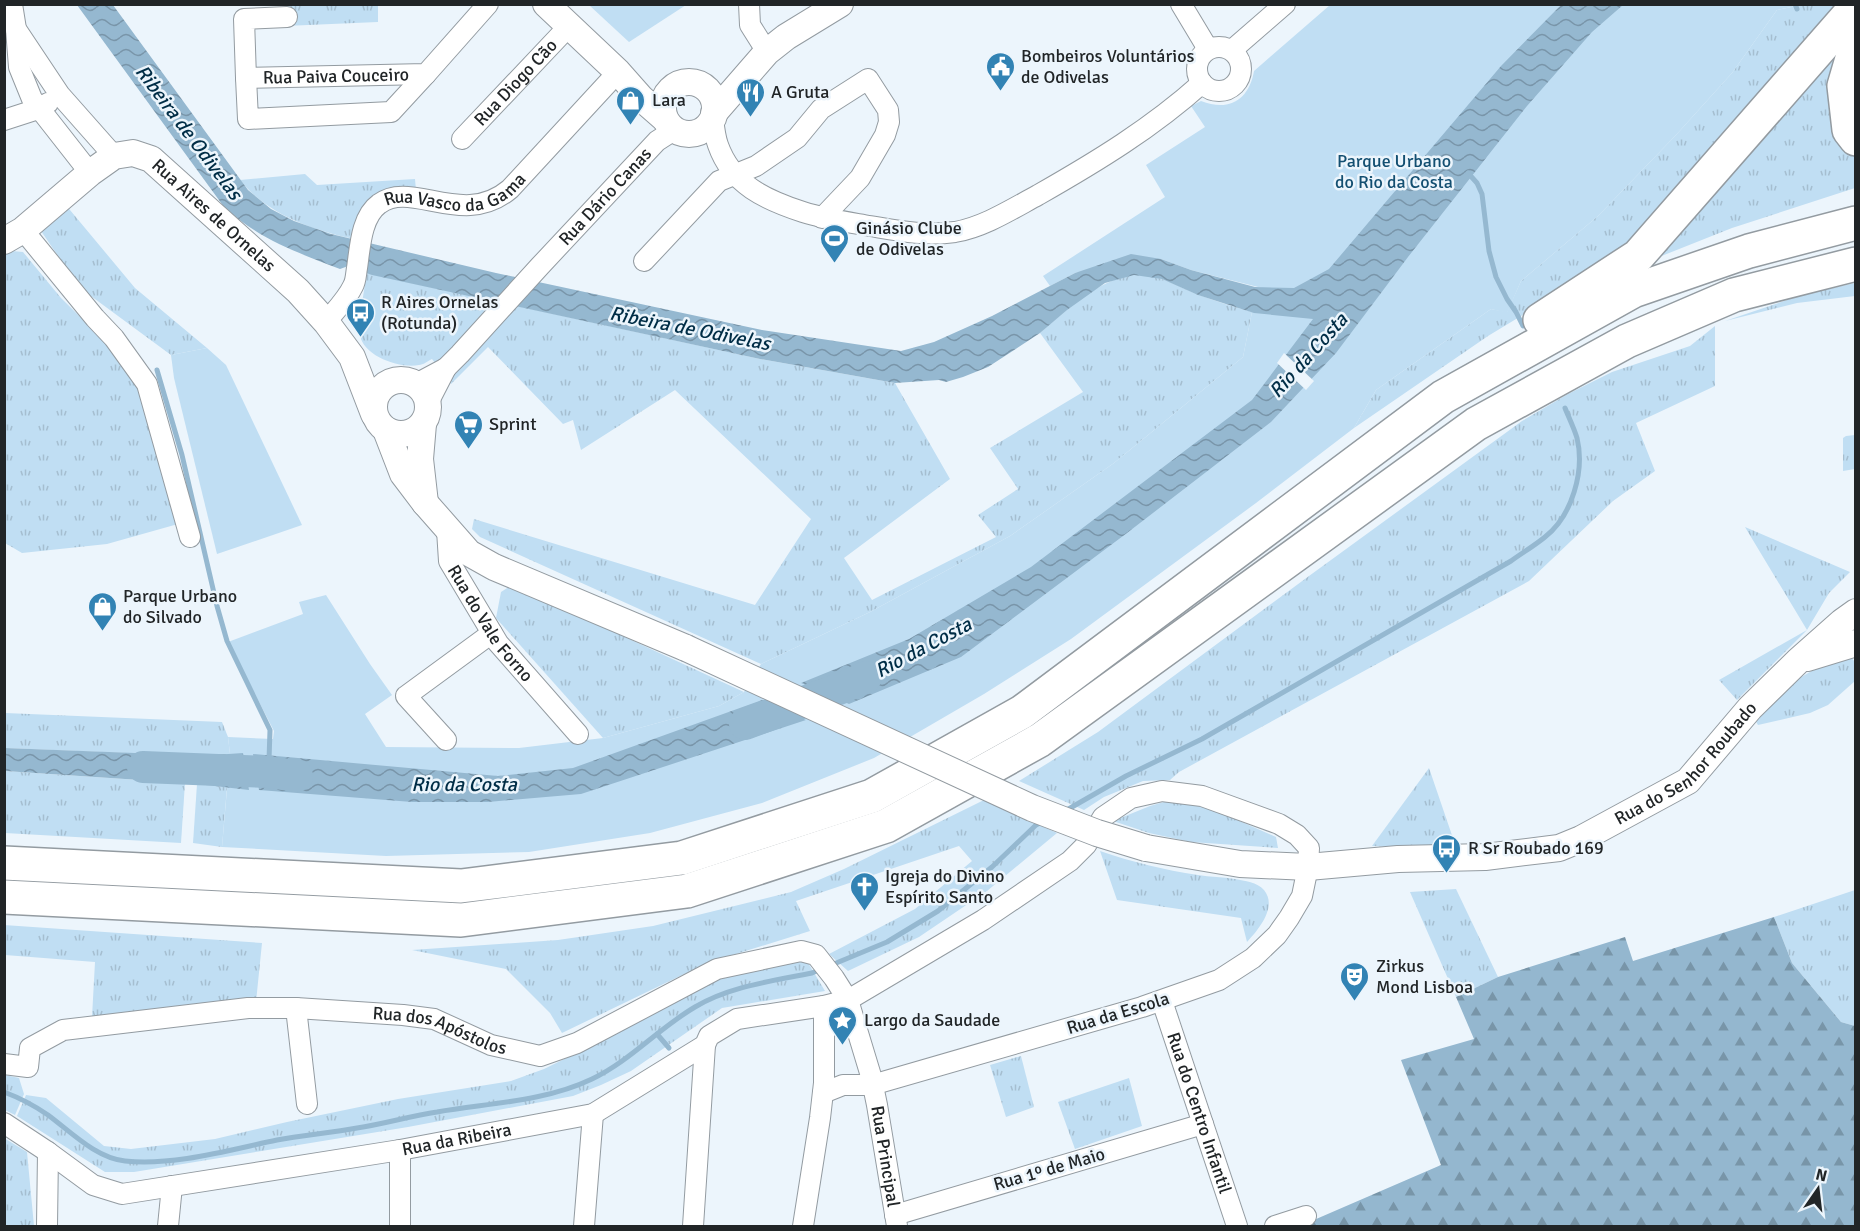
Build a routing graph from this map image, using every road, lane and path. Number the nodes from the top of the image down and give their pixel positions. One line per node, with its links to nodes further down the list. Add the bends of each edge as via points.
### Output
1 (12, 4): 11 (street)
2 (488, 4): 18 (street, Rua Paiva Couceiro)
3 (546, 4): 10 (street)
4 (750, 4): 15 (street, via 750,25)
5 (840, 4): 15 (street)
6 (1181, 4): 13 (street)
7 (1285, 4): 14 (street)
8 (1856, 7): 39 (highway, via 1638,256 1513,338)
9 (287, 17): 19 (street, Rua Paiva Couceiro, via 244,19)
10 (569, 26): 16 (street); 28 (street, Rua Diogo Cão)
11 (10, 31): 22 (street); 23 (street, via 19,67)
12 (1856, 45): 27 (highway, via 1844,86 1849,130)
13 (1208, 49): 14 (street, via 1220,46); 21 (street, via 1197,69)
14 (1232, 50): 21 (street, via 1241,65 1238,81 1219,91)
15 (767, 52): 17 (street)
16 (618, 72): 20 (street, via 639,80); 26 (street); 37 (street, Rua Vasco da Gama, via 501,197 471,206 401,197 379,203 366,222 354,284)
17 (749, 72): 20 (street, via 725,81); 24 (street)
18 (426, 74): 19 (street, Rua Paiva Couceiro); 19 (street, Rua Paiva Couceiro, via 392,112 248,118)
19 (246, 78)
20 (685, 83): 24 (street, via 697,83 709,92 715,106); 26 (street, via 669,91 665,98 663,105)
21 (1202, 83): 32 (street, via 1118,147 990,220 930,235)
22 (60, 95): 23 (street); 29 (street)
23 (38, 109): 25 (street); 30 (street)
24 (714, 116): 26 (street, via 699,132 684,134); 31 (street, via 717,143)
25 (4, 120)
26 (670, 125): 40 (street, Rua Dário Canas)
27 (1856, 138)
28 (462, 139)
29 (114, 156): 30 (street); 37 (street, Rua Aires de Ornelas, via 133,153 151,159 298,291)
30 (90, 173): 34 (street)
31 (734, 175): 32 (street, via 776,203); 32 (street, via 756,166 797,138 821,109 868,79 888,110 885,135 860,178); 35 (street, via 719,181)
32 (822, 218)
33 (1856, 223): 39 (highway, via 1749,251 1633,291)
34 (14, 236): 44 (street, via 114,338 147,384)
35 (644, 261)
36 (1856, 264): 53 (highway, via 1734,295 1627,341 1476,424 1040,740 886,826 687,891 461,920)
37 (326, 322): 38 (street)
38 (352, 357): 40 (street); 41 (street)
39 (1443, 397): 51 (highway, via 1022,712 872,796 682,858 461,886)
40 (415, 398): 41 (street, via 415,430 395,434); 41 (street, via 384,386 373,403); 42 (street)
41 (380, 422): 42 (street, via 402,474)
42 (425, 503): 43 (street)
43 (447, 530): 46 (street, Rua do Vale Forno, via 449,561); 52 (street, Rua do Senhor Roubado, bridge, via 469,553 494,567 686,648 1032,808 1146,848 1240,864)
44 (190, 537)
45 (1856, 612): 48 (street, Rua do Senhor Roubado)
46 (492, 633): 49 (street, Rua do Vale Forno); 50 (street, via 406,696)
47 (1856, 643): 48 (street, Rua do Senhor Roubado)
48 (1798, 661): 52 (street, Rua do Senhor Roubado, via 1750,708 1688,781 1581,839 1559,848 1485,857)
49 (578, 734)
50 (446, 740)
51 (4, 863)
52 (1308, 867): 54 (street, Rua da Ribeira, via 1309,848 1279,824 1202,796 1162,791 1131,798 1103,817 1086,845 1070,861 983,920); 55 (street, Rua da Escola, via 1302,896 1289,918 1253,958 1219,981)
53 (4, 897)
54 (848, 1000): 56 (street, Rua da Ribeira); 57 (street, Rua dos Apóstolos, via 816,955 801,951 717,969 577,1043 540,1056 491,1045 434,1019); 60 (street, Rua Principal)
55 (1162, 1001): 60 (street, Rua da Escola); 65 (street, Rua do Centro Infantil)
56 (824, 1006): 58 (street, Rua da Ribeira, via 737,1019 709,1036); 61 (street)
57 (296, 1008): 59 (street, Rua dos Apóstolos, via 248,1008 63,1030 30,1048 28,1067); 62 (street)
58 (705, 1045): 63 (street, Rua da Ribeira); 75 (street)
59 (4, 1064)
60 (872, 1085): 61 (street, Rua da Escola, via 843,1085); 70 (street, Rua Principal)
61 (823, 1093): 76 (street)
62 (307, 1104)
63 (593, 1114): 66 (street, Rua da Ribeira); 74 (street)
64 (4, 1123): 67 (street, Rua da Ribeira)
65 (1203, 1124): 70 (street, Rua 1º de Maio); 77 (street, Rua do Centro Infantil)
66 (400, 1150): 68 (street, Rua da Ribeira); 73 (street)
67 (48, 1152): 68 (street, Rua da Ribeira, via 93,1185 122,1194); 71 (street)
68 (172, 1186): 72 (street)
69 (1306, 1216): 78 (street)
70 (896, 1221)
71 (47, 1227)
72 (168, 1227)
73 (400, 1227)
74 (584, 1227)
75 (693, 1227)
76 (803, 1227)
77 (1237, 1227)
78 (1275, 1227)

